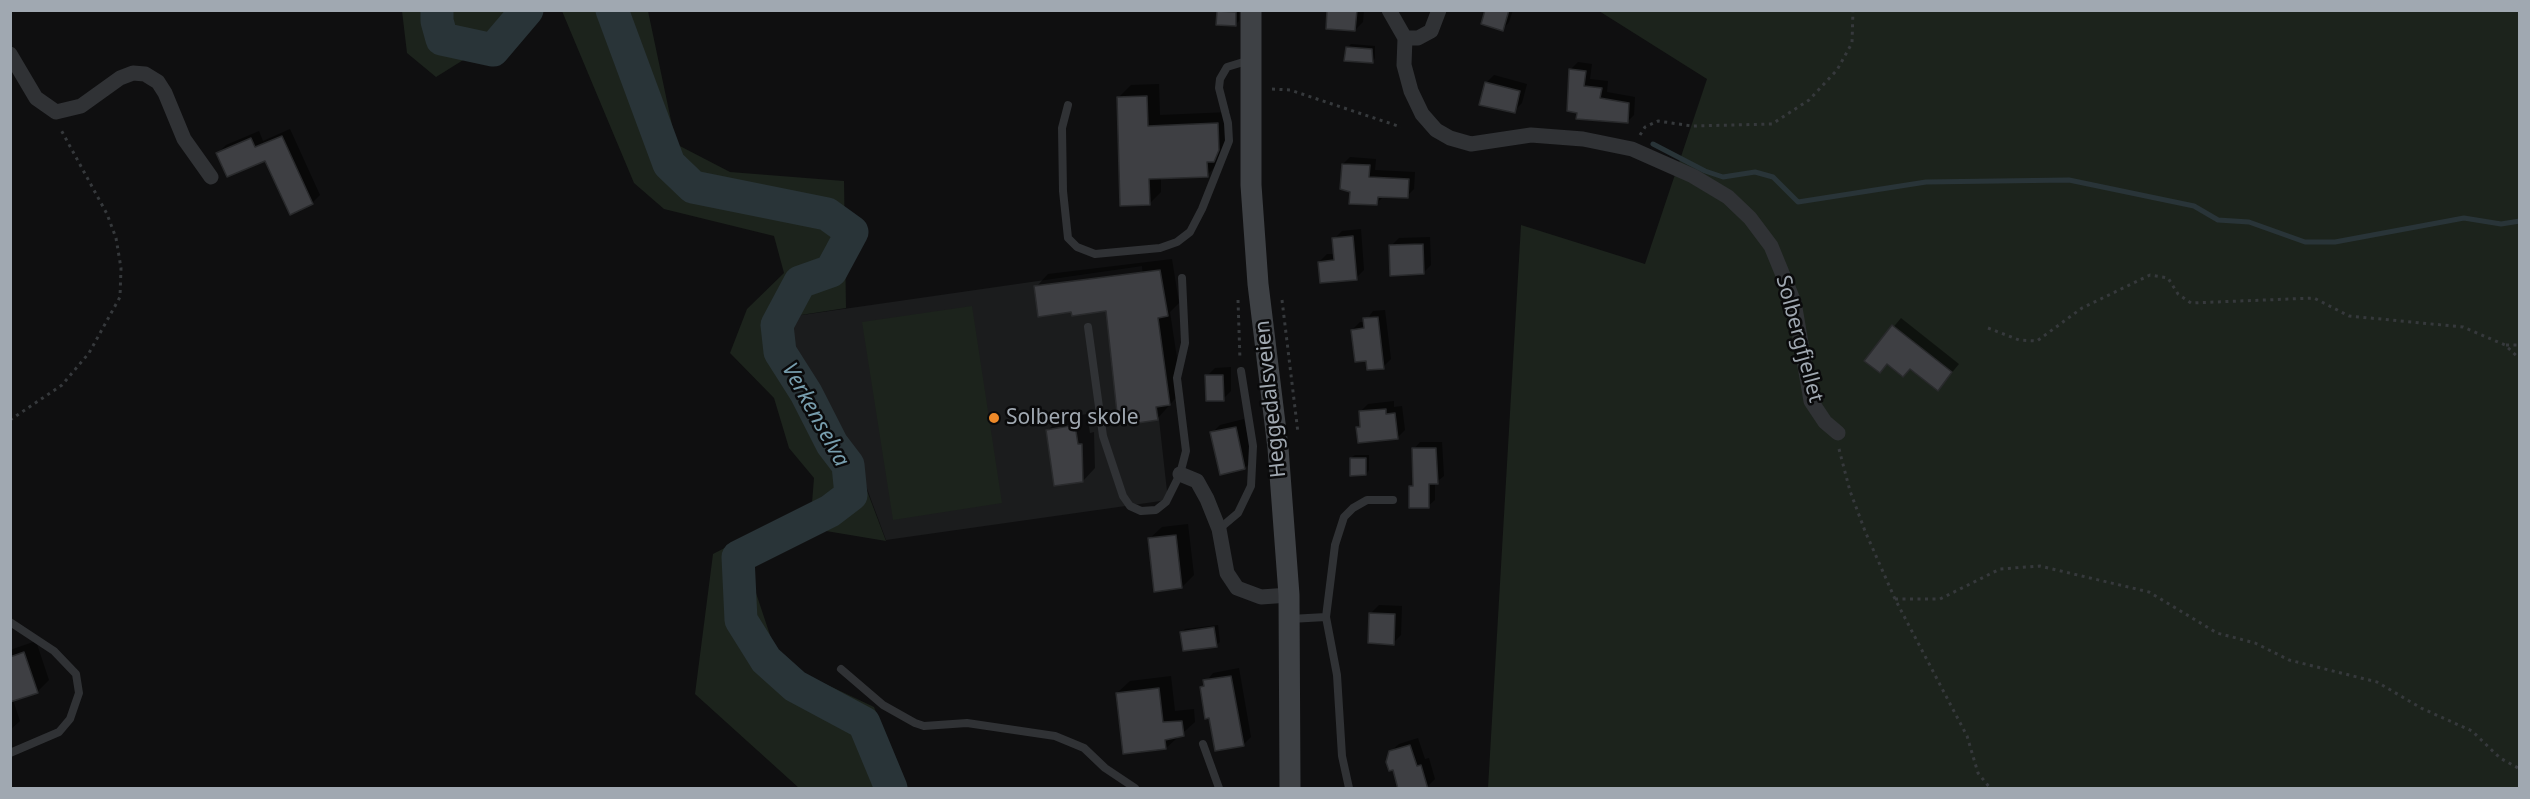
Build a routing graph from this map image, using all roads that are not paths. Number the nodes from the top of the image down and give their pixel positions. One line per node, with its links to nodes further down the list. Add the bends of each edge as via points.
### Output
1 (1251, 10): 6 (main road, Heggedalsveien)
2 (1389, 10): 4 (street)
3 (1439, 10): 4 (street, via 1431,32 1418,39)
4 (1405, 38): 12 (street, Solbergfjellet, via 1404,65 1411,91 1422,114 1436,130 1450,138 1471,144 1531,135 1583,139 1632,149 1693,176 1728,197 1771,246 1794,302 1811,401)
5 (10, 54): 8 (street, via 36,98 56,112 81,106 120,78 145,74 158,82 184,139)
6 (1251, 60): 7 (lane, via 1227,67 1220,79 1229,141 1202,209 1190,232 1160,248 1095,254 1077,247 1068,238 1062,139); 16 (main road, Heggedalsveien, via 1253,236 1278,448)
7 (1068, 105)
8 (211, 177)
9 (1182, 278): 13 (lane, via 1185,343 1177,378 1186,451)
10 (1088, 327): 13 (lane, via 1103,436 1123,496 1130,506 1141,511 1156,510 1166,502)
11 (1241, 370): 15 (lane, via 1253,446 1251,486 1238,513)
12 (1838, 433)
13 (1180, 474): 15 (street, via 1197,481)
14 (1393, 500): 17 (lane, via 1367,500 1344,517 1335,544)
15 (1219, 529): 16 (street, via 1227,573 1237,588 1262,597)
16 (1289, 594): 18 (main road, Heggedalsveien)
17 (1326, 617): 18 (lane); 26 (lane, via 1337,675)
18 (1289, 619): 25 (main road, Heggedalsveien)
19 (10, 622): 22 (lane, via 54,651 76,674 79,693 70,719 59,732)
20 (841, 669): 23 (lane, via 883,705 915,723 967,723 1055,736 1084,748)
21 (1203, 744): 24 (lane)
22 (10, 753)
23 (1135, 789)
24 (1219, 789)
25 (1290, 789)
26 (1348, 789)

